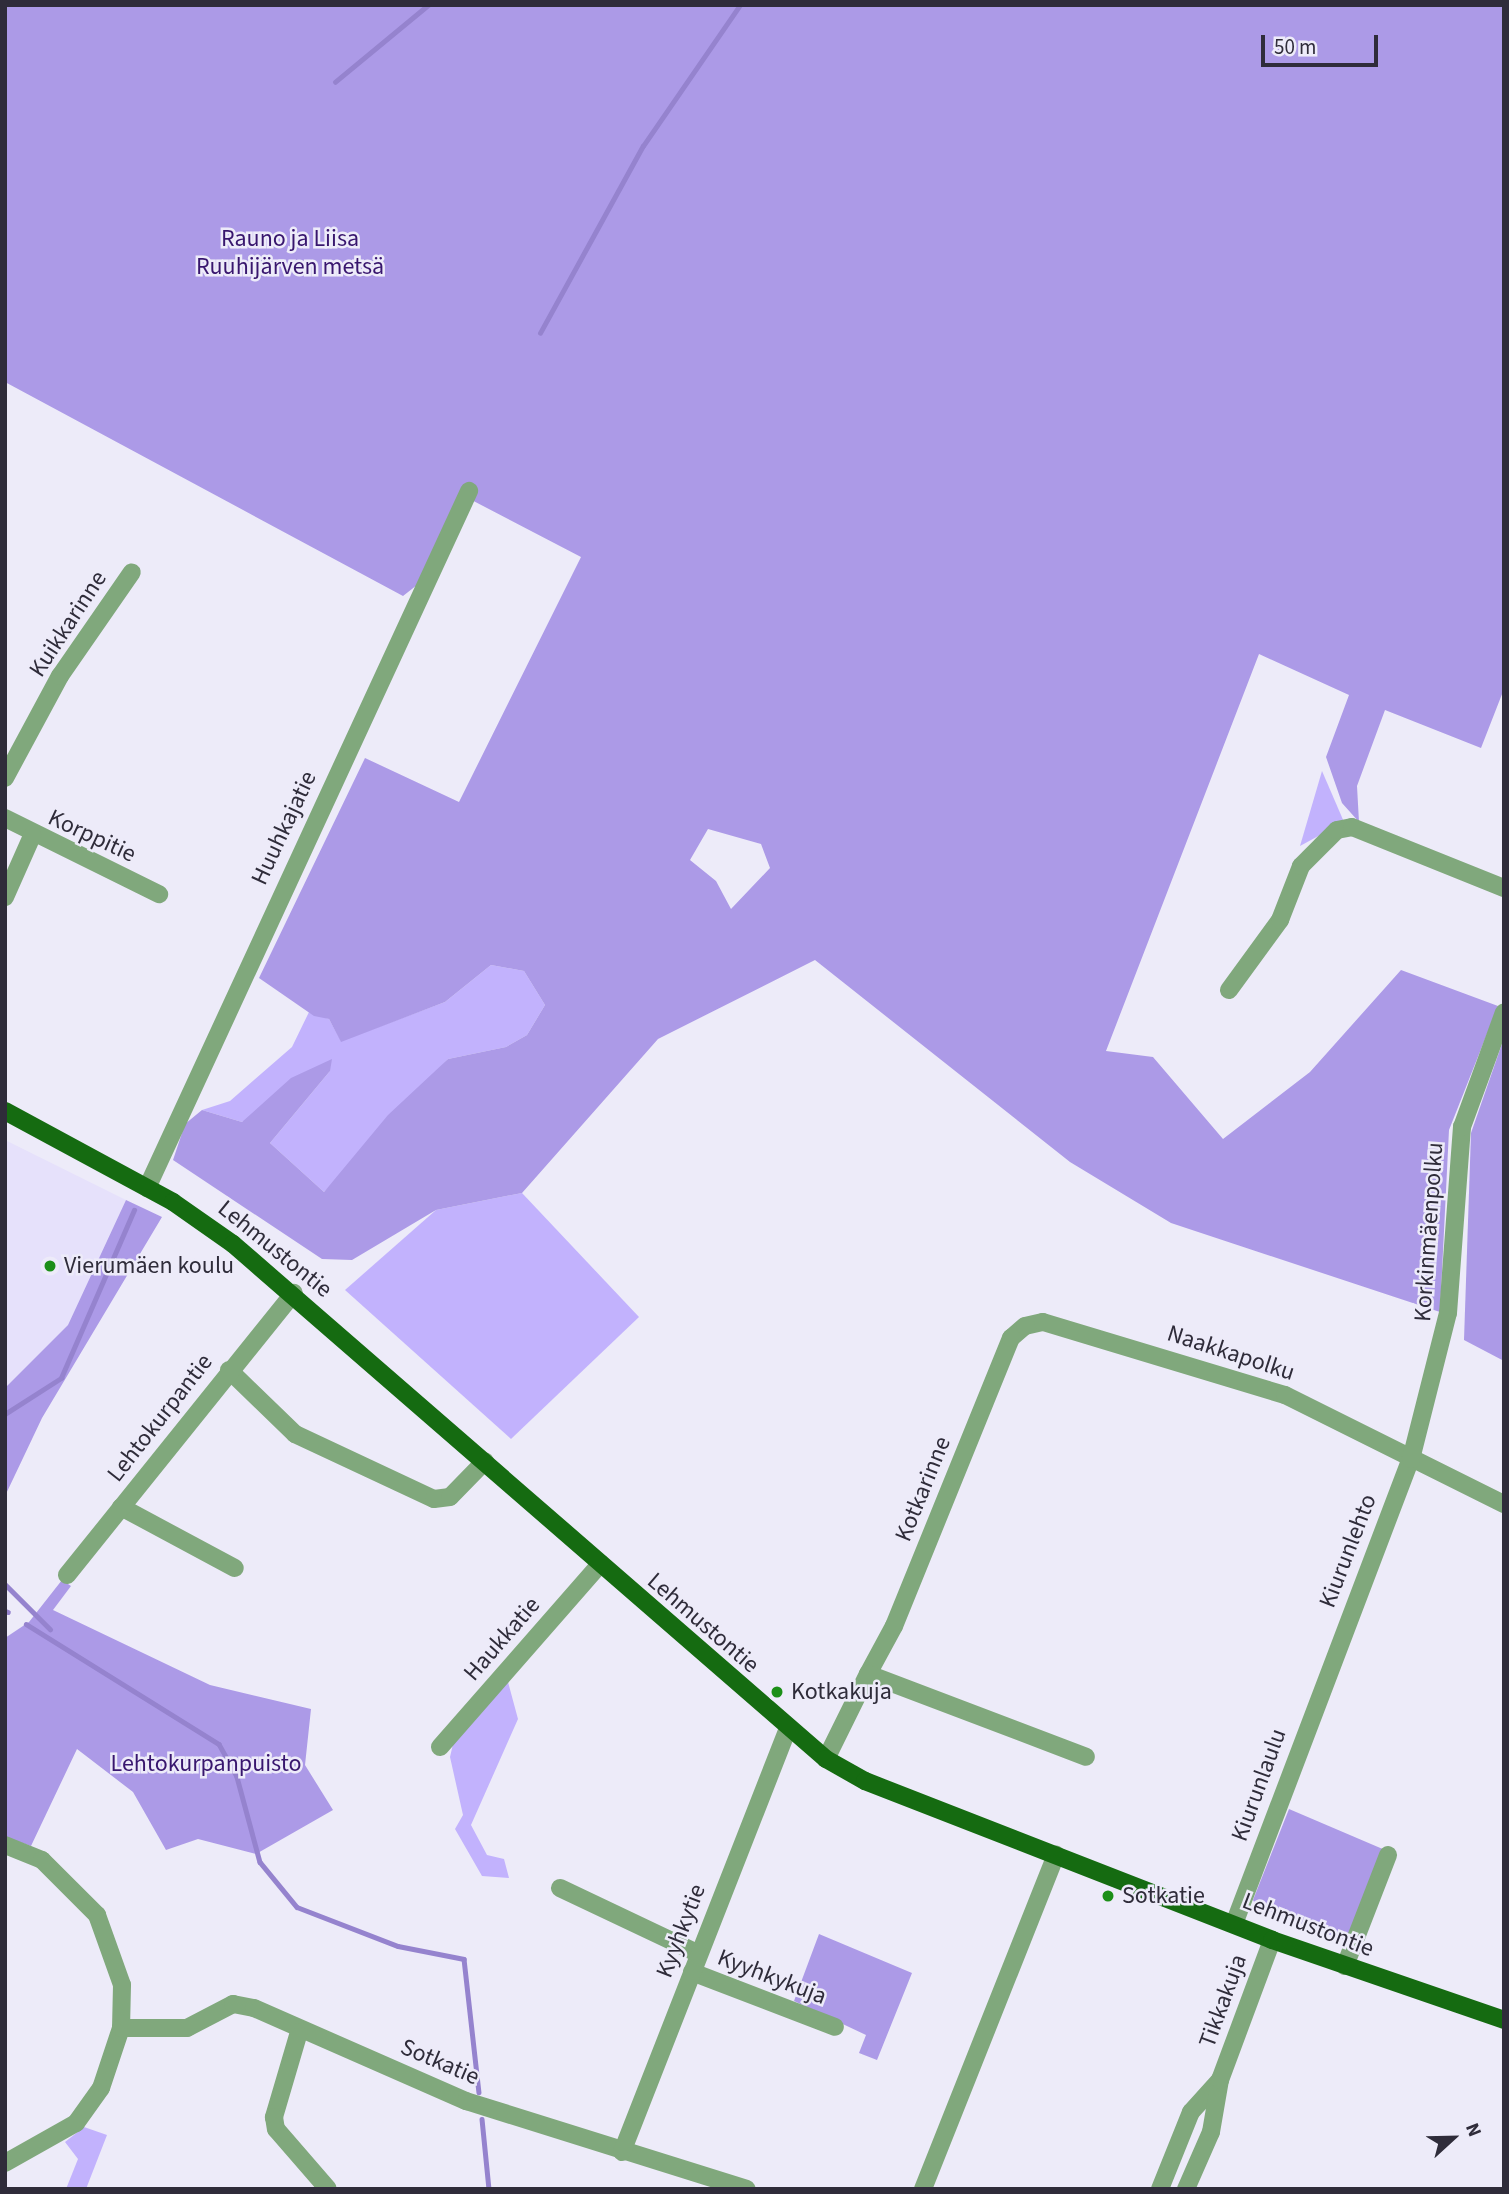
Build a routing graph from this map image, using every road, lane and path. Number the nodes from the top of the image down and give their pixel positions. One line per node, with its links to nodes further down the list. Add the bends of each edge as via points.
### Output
1 (469, 491): 12 (street, Huuhkajatie)
2 (132, 572): 3 (street, Kuikkarinne, via 60,676)
3 (5, 778)
4 (5, 818): 5 (street, Korppitie)
5 (32, 836): 7 (street, Korppitie); 8 (street)
6 (1504, 888): 9 (street, via 1352,827 1337,830 1301,866 1280,920)
7 (159, 894)
8 (5, 897)
9 (1229, 990)
10 (1504, 1012): 16 (street, Korkinmäenpolku, via 1462,1127 1445,1335)
11 (5, 1111): 12 (main road, Lehmustontie)
12 (148, 1188): 13 (main road, Lehmustontie, via 209,1226)
13 (294, 1293): 15 (street, Lehtokurpantie); 17 (main road, Lehmustontie)
14 (1026, 1326): 16 (street, Naakkapolku, via 1043,1322 1285,1395); 24 (street, Kotkarinne, via 1011,1338 894,1626)
15 (229, 1370): 17 (street, via 295,1434 434,1499 450,1497); 19 (street, Lehtokurpantie)
16 (1410, 1459): 18 (street, Naakkapolku); 23 (street, Kiurunlehto)
17 (485, 1461): 20 (main road, Lehmustontie)
18 (1504, 1504)
19 (121, 1507): 21 (street); 22 (street, Lehtokurpantie)
20 (601, 1563): 25 (main road, Lehmustontie); 26 (street, Haukkatie)
21 (236, 1568)
22 (67, 1575)
23 (1331, 1662): 33 (street, Kiurunlaulu)
24 (868, 1674): 27 (street); 28 (street)
25 (788, 1729): 28 (main road, Lehmustontie); 35 (street, Kyyhkytie)
26 (440, 1747)
27 (1086, 1757)
28 (826, 1759): 30 (main road, Lehmustontie, via 865,1782)
29 (5, 1845): 40 (street, via 43,1860 97,1915 122,1985)
30 (1056, 1855): 33 (main road, Lehmustontie); 47 (street)
31 (1388, 1855): 36 (street)
32 (560, 1888): 35 (street)
33 (1234, 1924): 34 (main road, Lehmustontie)
34 (1272, 1940): 36 (main road, Lehmustontie); 42 (street, Tikkakuja)
35 (697, 1953): 37 (street, Kyyhkytie)
36 (1345, 1966): 38 (main road, Lehmustontie)
37 (692, 1972): 39 (street, Kyyhkykuja); 43 (street, Kyyhkytie)
38 (1504, 2020)
39 (835, 2027)
40 (121, 2028): 41 (street, Sotkatie, via 187,2028 233,2004 254,2008); 44 (street, via 101,2088 76,2123)
41 (299, 2032): 43 (street, Sotkatie, via 466,2101); 45 (street, via 274,2117 276,2129)
42 (1220, 2080): 48 (street, Tikkakuja, via 1191,2112); 49 (street, Tikkakuja, via 1211,2132)
43 (622, 2152): 46 (street, Sotkatie)
44 (5, 2163)
45 (328, 2189)
46 (746, 2189)
47 (923, 2189)
48 (1160, 2189)
49 (1186, 2189)

